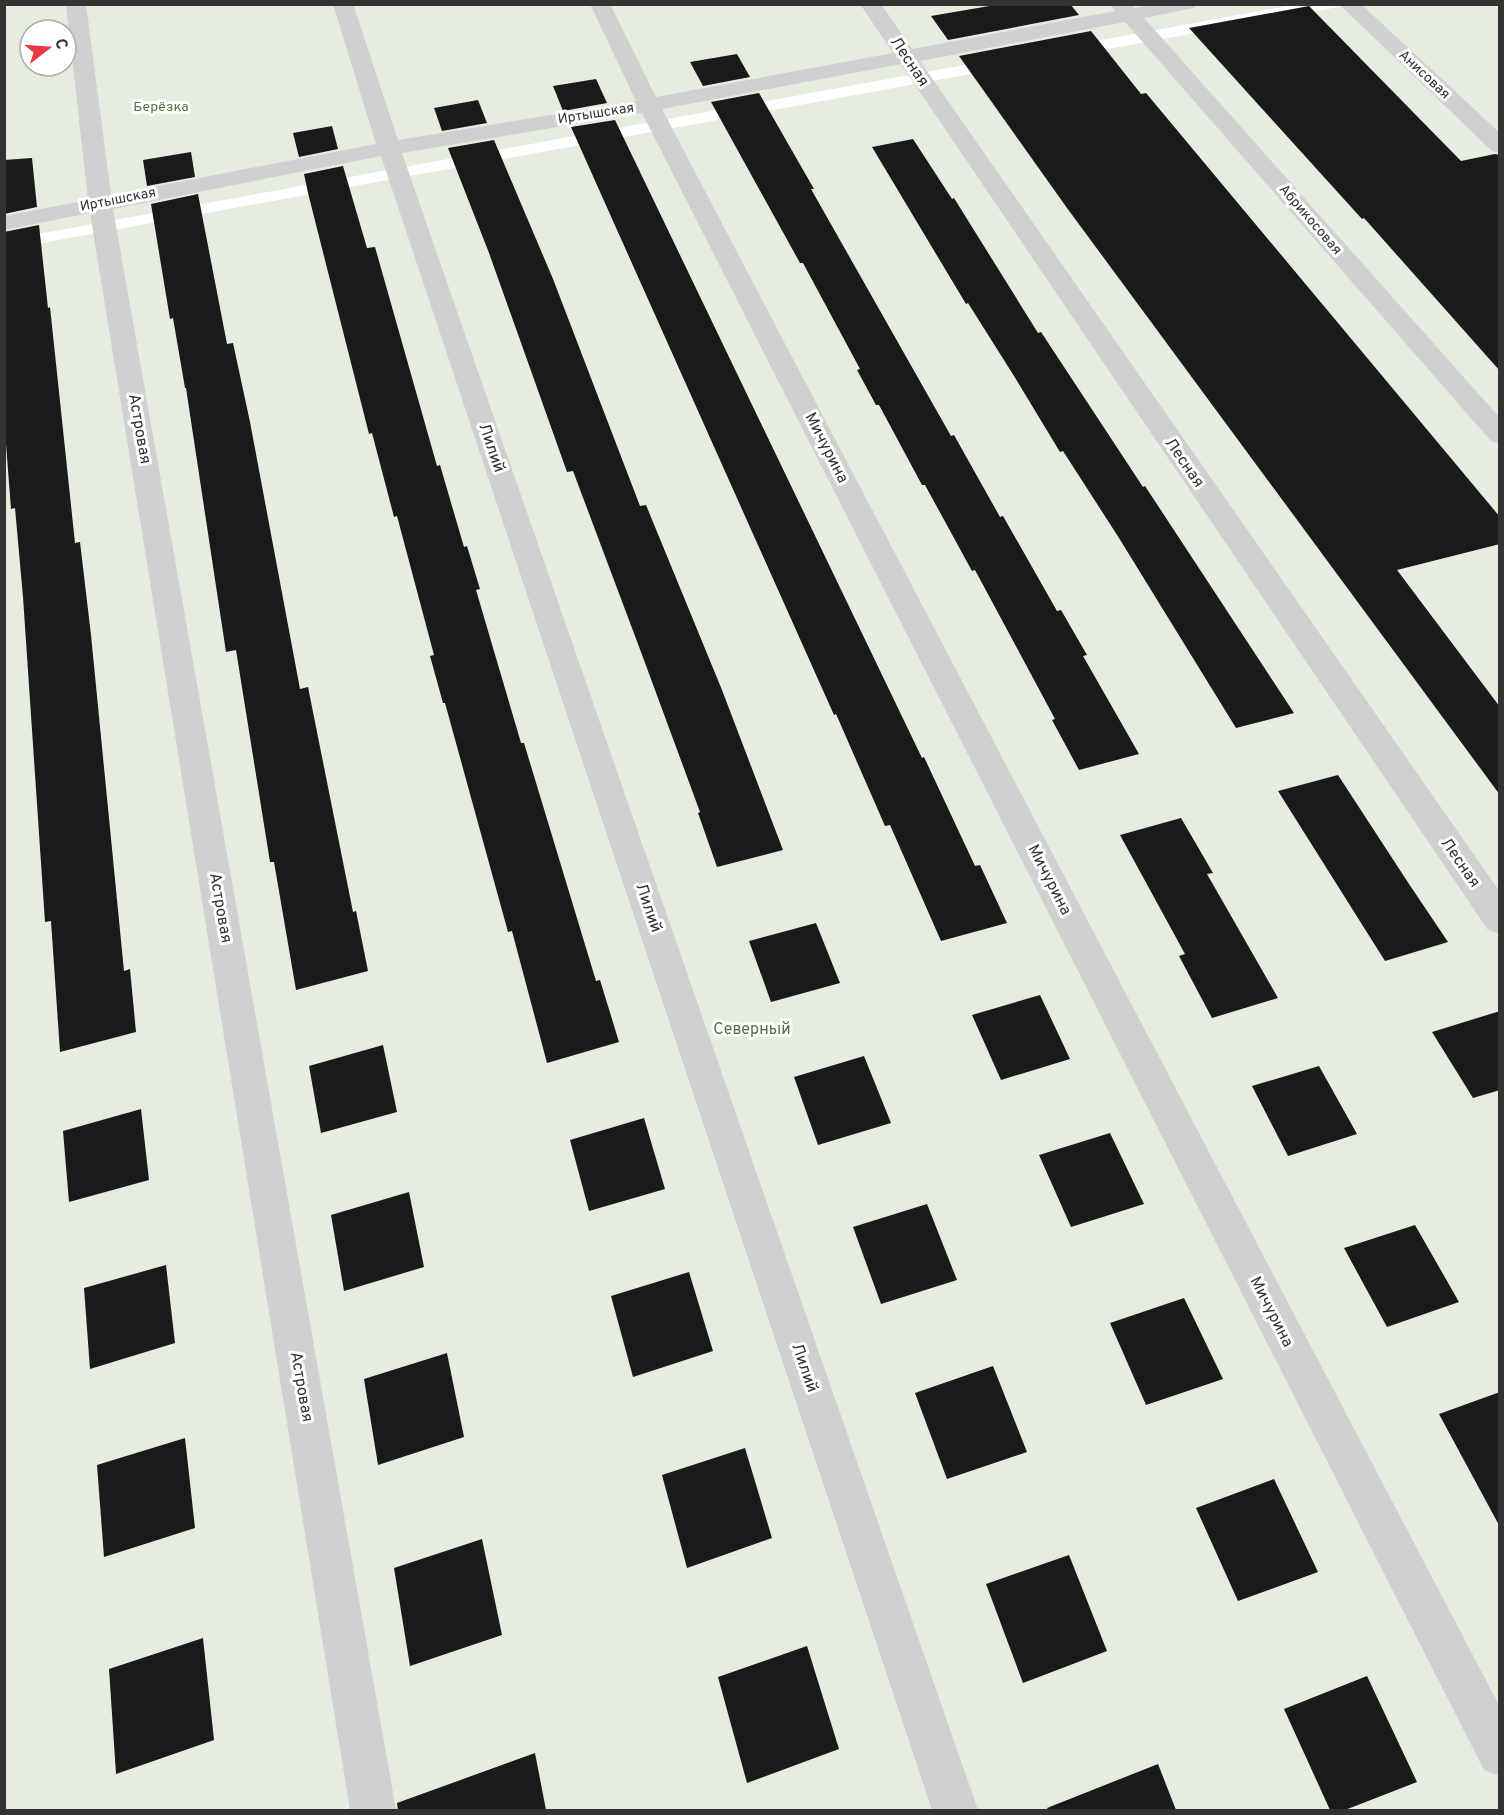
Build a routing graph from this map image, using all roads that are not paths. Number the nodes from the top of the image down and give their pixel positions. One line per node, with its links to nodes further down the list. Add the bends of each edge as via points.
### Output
1 (76, 4): 12 (street, Астровая)
2 (343, 4): 11 (street, Лилий)
3 (600, 4): 9 (street, Мичурина)
4 (870, 4): 8 (street, Лесная)
5 (1187, 4): 7 (street, Иртышская)
6 (1349, 4): 10 (street, Анисовая)
7 (1125, 10): 8 (street, Иртышская); 14 (street, Абрикосовая)
8 (905, 57): 9 (street, Иртышская); 15 (street, Лесная)
9 (649, 105): 11 (street, Иртышская); 16 (street, Мичурина)
10 (1500, 146)
11 (389, 148): 12 (street, Иртышская); 18 (street, Лилий)
12 (100, 203): 13 (street, Иртышская); 17 (street, Астровая)
13 (4, 223)
14 (1500, 435)
15 (1500, 920)
16 (1500, 1754)
17 (373, 1810)
18 (955, 1810)

